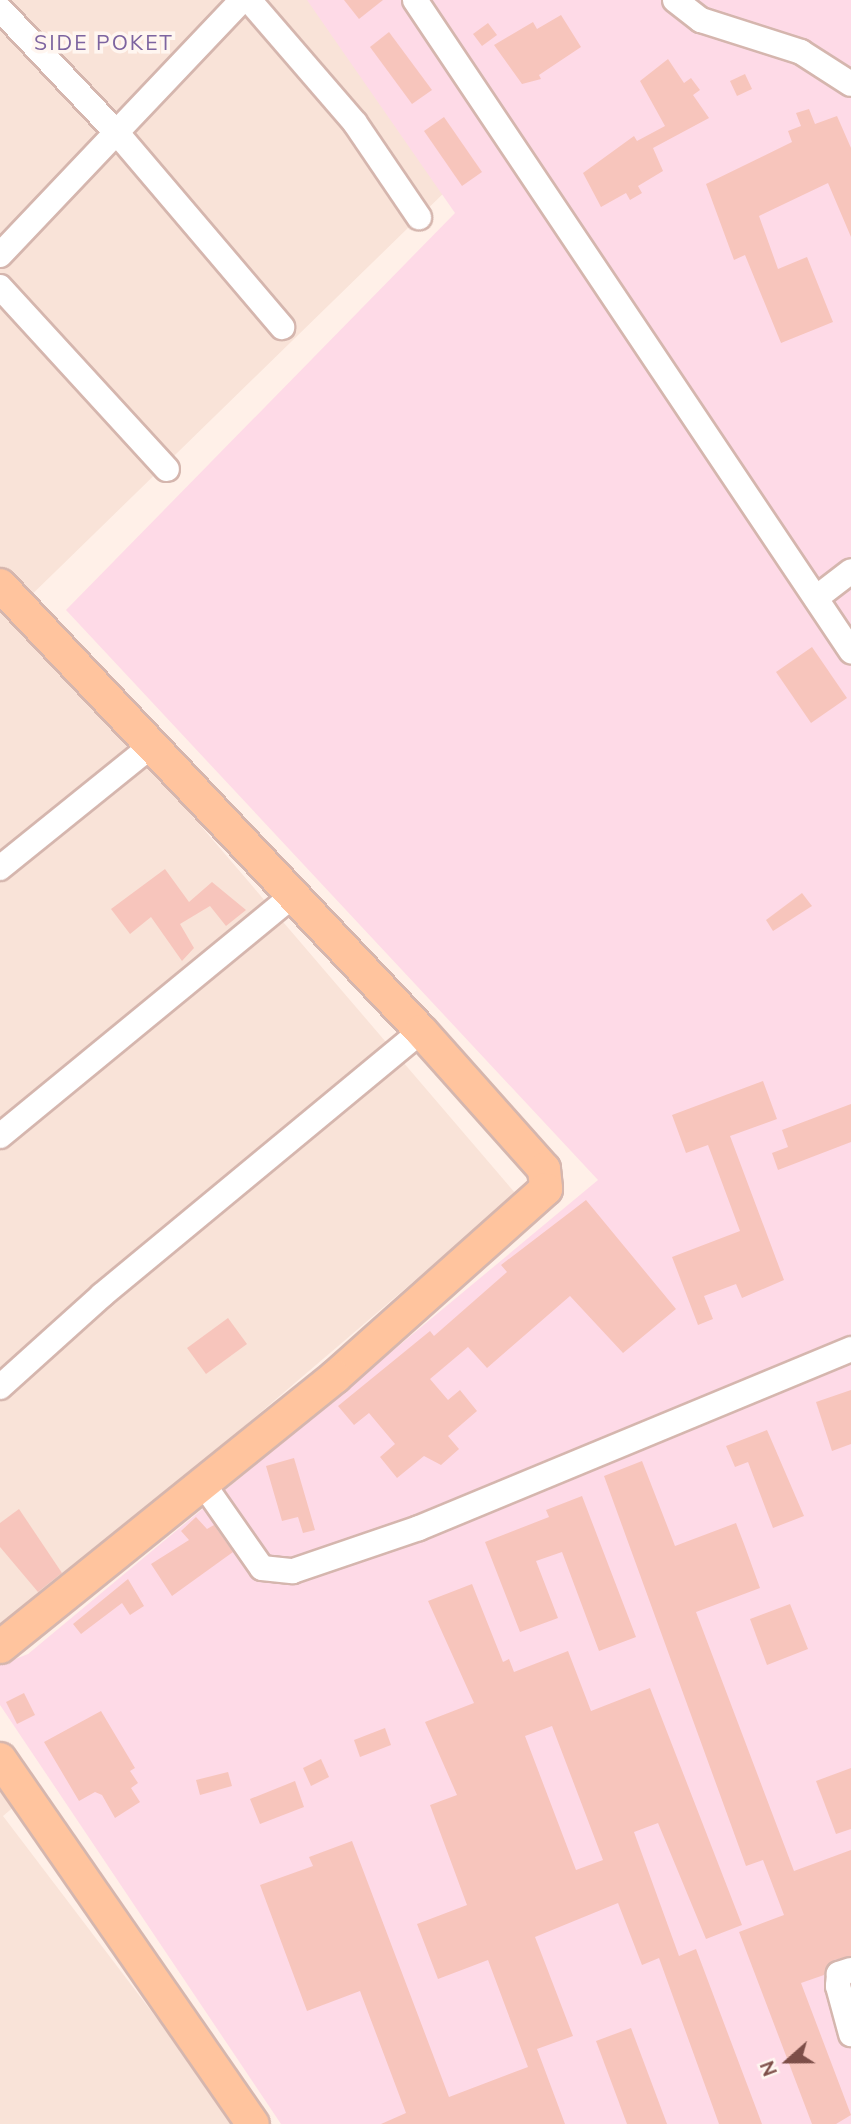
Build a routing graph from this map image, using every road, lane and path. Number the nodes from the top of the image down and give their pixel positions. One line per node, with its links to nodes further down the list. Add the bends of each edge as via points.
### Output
1 (242, 0): 7 (street)
2 (249, 0): 8 (street, via 355,123)
3 (415, 0): 15 (street)
4 (675, 0): 6 (street, via 701,20 801,52)
5 (0, 9): 7 (street)
6 (851, 84)
7 (117, 133): 9 (street); 11 (street)
8 (418, 217)
9 (0, 255)
10 (0, 287): 12 (street)
11 (282, 327)
12 (167, 469)
13 (851, 571): 15 (street)
14 (0, 585): 17 (main road)
15 (816, 598): 16 (street)
16 (851, 651)
17 (150, 747): 18 (street); 19 (main road)
18 (0, 868)
19 (292, 896): 20 (main road); 21 (street)
20 (421, 1031): 23 (street, via 102,1295); 24 (main road, via 544,1169 546,1189 335,1377)
21 (0, 1136)
22 (851, 1349): 24 (street, via 419,1528 293,1571 262,1569)
23 (0, 1387)
24 (204, 1485): 25 (main road)
25 (0, 1647)
26 (0, 1759): 29 (main road)
27 (851, 1970): 28 (street, via 839,1974 838,1986)
28 (851, 2034)
29 (253, 2124)

